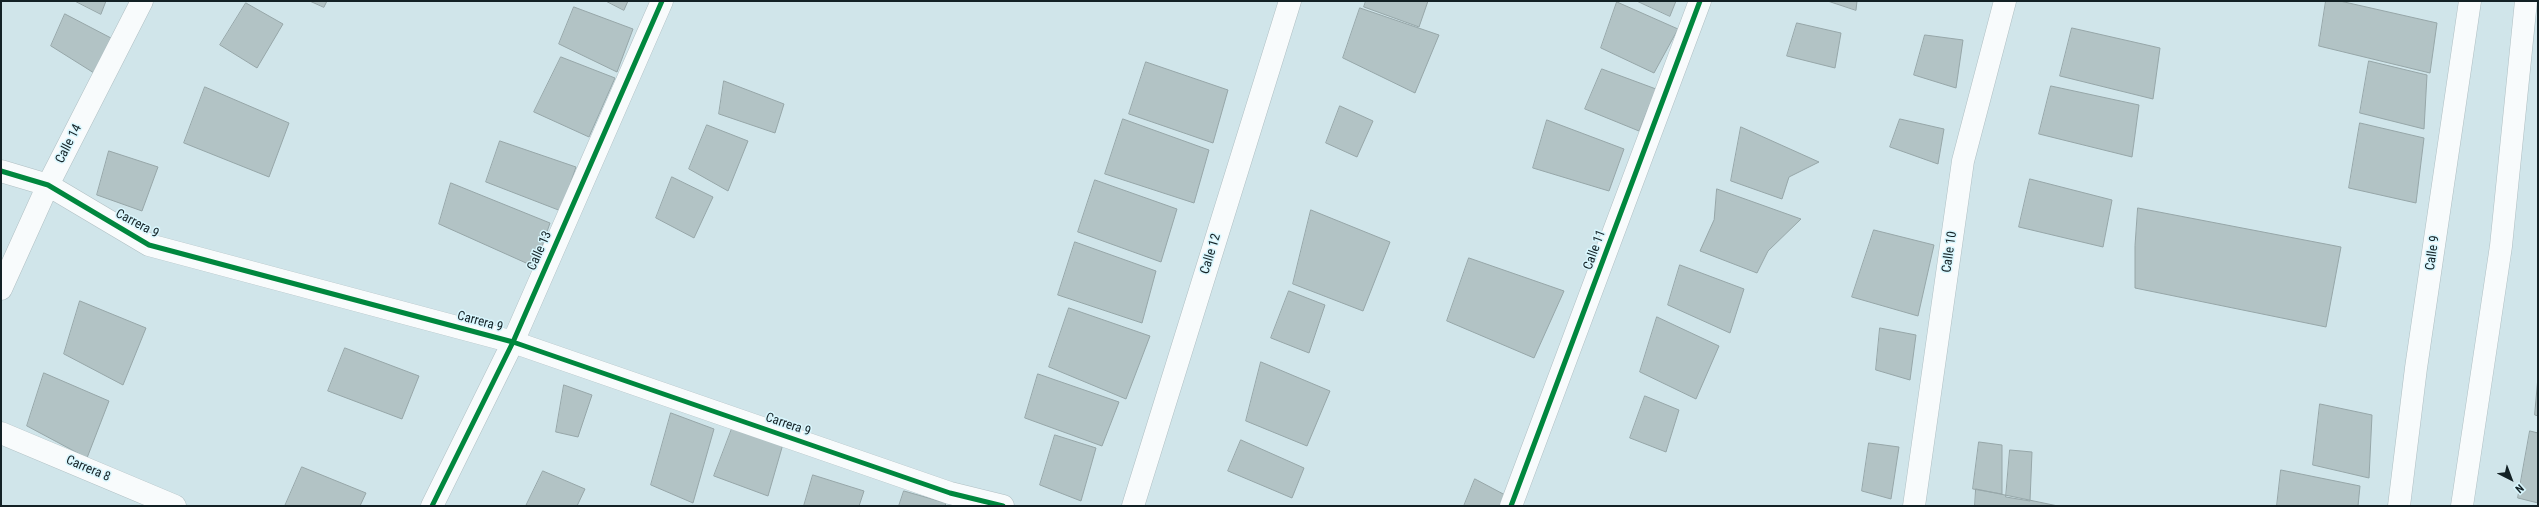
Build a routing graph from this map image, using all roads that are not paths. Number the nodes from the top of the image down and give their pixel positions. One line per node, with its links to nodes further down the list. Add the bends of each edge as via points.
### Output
1 (142, 1): 9 (street, Calle 14)
2 (662, 1): 11 (street, Calle 13)
3 (1290, 1): 16 (street, Calle 12)
4 (1700, 1): 17 (street, Calle 11)
5 (2005, 1): 18 (street, Calle 10, via 1963,161)
6 (2470, 1): 19 (street, Calle 9, via 2416,368)
7 (2526, 1): 20 (street, via 2501,246)
8 (1, 171): 9 (street, Carrera 9)
9 (48, 185): 10 (street, Calle 14); 11 (street, Carrera 9, via 149,245)
10 (1, 289)
11 (512, 342): 14 (street, Calle 13); 15 (street, Carrera 9, via 950,493)
12 (1, 432): 13 (street, Carrera 8)
13 (175, 506)
14 (432, 506)
15 (1003, 506)
16 (1133, 506)
17 (1511, 506)
18 (1914, 506)
19 (2399, 506)
20 (2462, 506)

